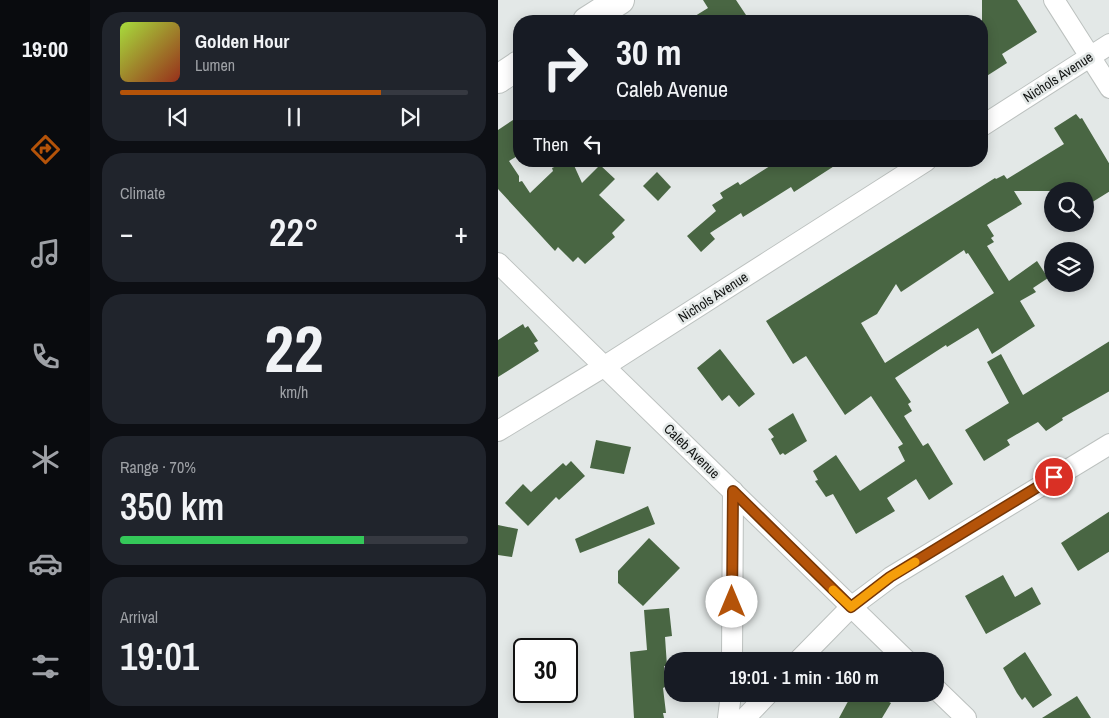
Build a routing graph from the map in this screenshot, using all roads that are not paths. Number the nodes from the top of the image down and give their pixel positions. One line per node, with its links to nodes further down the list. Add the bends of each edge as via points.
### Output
1 (620, 0): 3 (main road)
2 (1054, 0): 5 (street)
3 (596, 15)
4 (1110, 44): 5 (street, Nichols Avenue)
5 (1090, 57): 8 (street); 9 (street, Nichols Avenue)
6 (513, 69): 7 (main road)
7 (498, 79)
8 (1110, 88)
9 (988, 122)
10 (917, 167): 12 (street, Nichols Avenue)
11 (498, 263): 12 (street, Caleb Avenue)
12 (606, 366): 13 (street, Nichols Avenue); 15 (street, Caleb Avenue)
13 (498, 431)
14 (1110, 444): 16 (street, via 890,577)
15 (733, 491): 16 (street, Caleb Avenue); 17 (street)
16 (851, 607): 18 (street); 19 (street, Caleb Avenue)
17 (732, 652)
18 (807, 652)
19 (898, 652)
20 (944, 697): 25 (street)
21 (730, 702): 23 (street)
22 (760, 702): 24 (street)
23 (728, 718)
24 (745, 718)
25 (966, 718)

